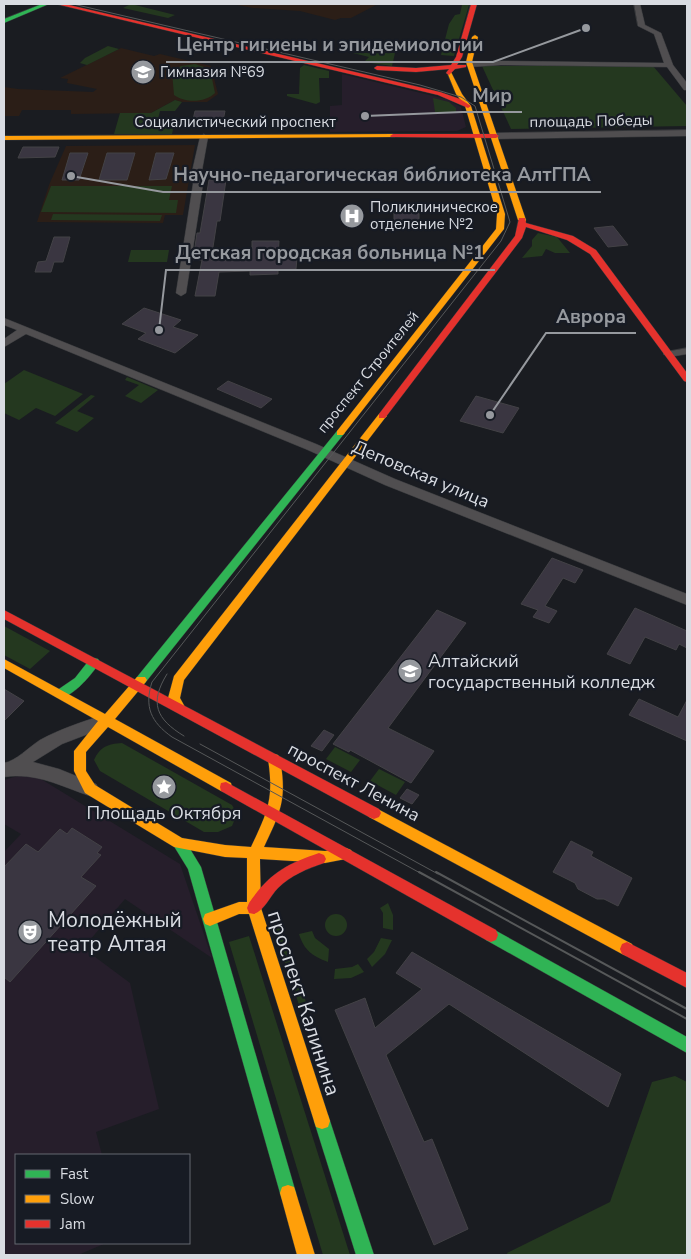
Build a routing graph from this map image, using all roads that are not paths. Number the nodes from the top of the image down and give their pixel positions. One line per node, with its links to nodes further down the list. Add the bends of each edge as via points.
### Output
1 (31, 4): 8 (main road)
2 (46, 4): 9 (main road)
3 (59, 4): 14 (main road)
4 (94, 4): 10 (main road)
5 (474, 4): 13 (main road, via 458,58)
6 (484, 4): 11 (main road)
7 (637, 4): 12 (street, via 642,26 657,33)
8 (4, 15)
9 (4, 21)
10 (352, 64): 13 (main road, via 386,69); 14 (main road, via 423,82)
11 (470, 65): 12 (street, via 501,62); 13 (main road); 16 (main road)
12 (669, 65): 15 (street)
13 (451, 68): 17 (main road, проспект Строителей, via 449,72)
14 (416, 88): 17 (main road)
15 (687, 88)
16 (480, 91): 17 (main road); 20 (main road)
17 (464, 102): 19 (main road, проспект Строителей)
18 (687, 133): 20 (street, площадь Победы)
19 (477, 136): 20 (main road, Социалистический проспект); 21 (main road, Социалистический проспект); 25 (main road, проспект Строителей, via 502,221 496,236)
20 (496, 136): 23 (main road)
21 (204, 137): 22 (main road, Социалистический проспект); 24 (street)
22 (4, 138)
23 (523, 224): 26 (main road, via 514,244); 31 (main road, via 570,238 593,252)
24 (181, 293)
25 (446, 300): 26 (main road); 33 (main road, проспект Строителей)
26 (467, 305): 34 (main road)
27 (4, 321): 28 (street, Деповская улица)
28 (25, 330): 29 (street); 33 (street, Деповская улица)
29 (4, 344)
30 (687, 351): 31 (street)
31 (669, 354): 32 (main road)
32 (687, 378)
33 (323, 452): 34 (street, Деповская улица); 39 (main road, проспект Строителей)
34 (346, 462): 35 (street, Деповская улица); 41 (main road, via 178,679 174,698)
35 (687, 600)
36 (4, 614): 37 (main road, проспект Ленина)
37 (94, 662): 39 (main road, проспект Ленина); 40 (main road, via 79,681)
38 (4, 663): 40 (main road)
39 (136, 685): 41 (main road, проспект Ленина); 42 (main road, проспект Строителей)
40 (60, 694): 42 (main road); 43 (main road)
41 (179, 707): 45 (main road, проспект Ленина)
42 (107, 720): 43 (street); 44 (main road); 48 (main road)
43 (76, 721): 44 (main road); 46 (street)
44 (80, 751): 47 (main road, via 77,763)
45 (274, 759): 48 (main road, проспект Калинина, via 278,785); 55 (main road, проспект Ленина)
46 (9, 769): 47 (street, via 42,771)
47 (90, 788): 49 (main road)
48 (273, 814): 50 (main road, проспект Калинина); 51 (main road)
49 (179, 843): 50 (main road); 54 (main road, via 194,867)
50 (255, 853): 52 (main road); 53 (main road, проспект Калинина)
51 (346, 854): 52 (main road); 56 (main road)
52 (325, 857): 53 (main road, via 287,871 267,885)
53 (254, 908): 54 (main road, via 239,908); 58 (main road, проспект Калинина)
54 (210, 918): 57 (main road)
55 (687, 980)
56 (687, 1045)
57 (306, 1255)
58 (365, 1255)

